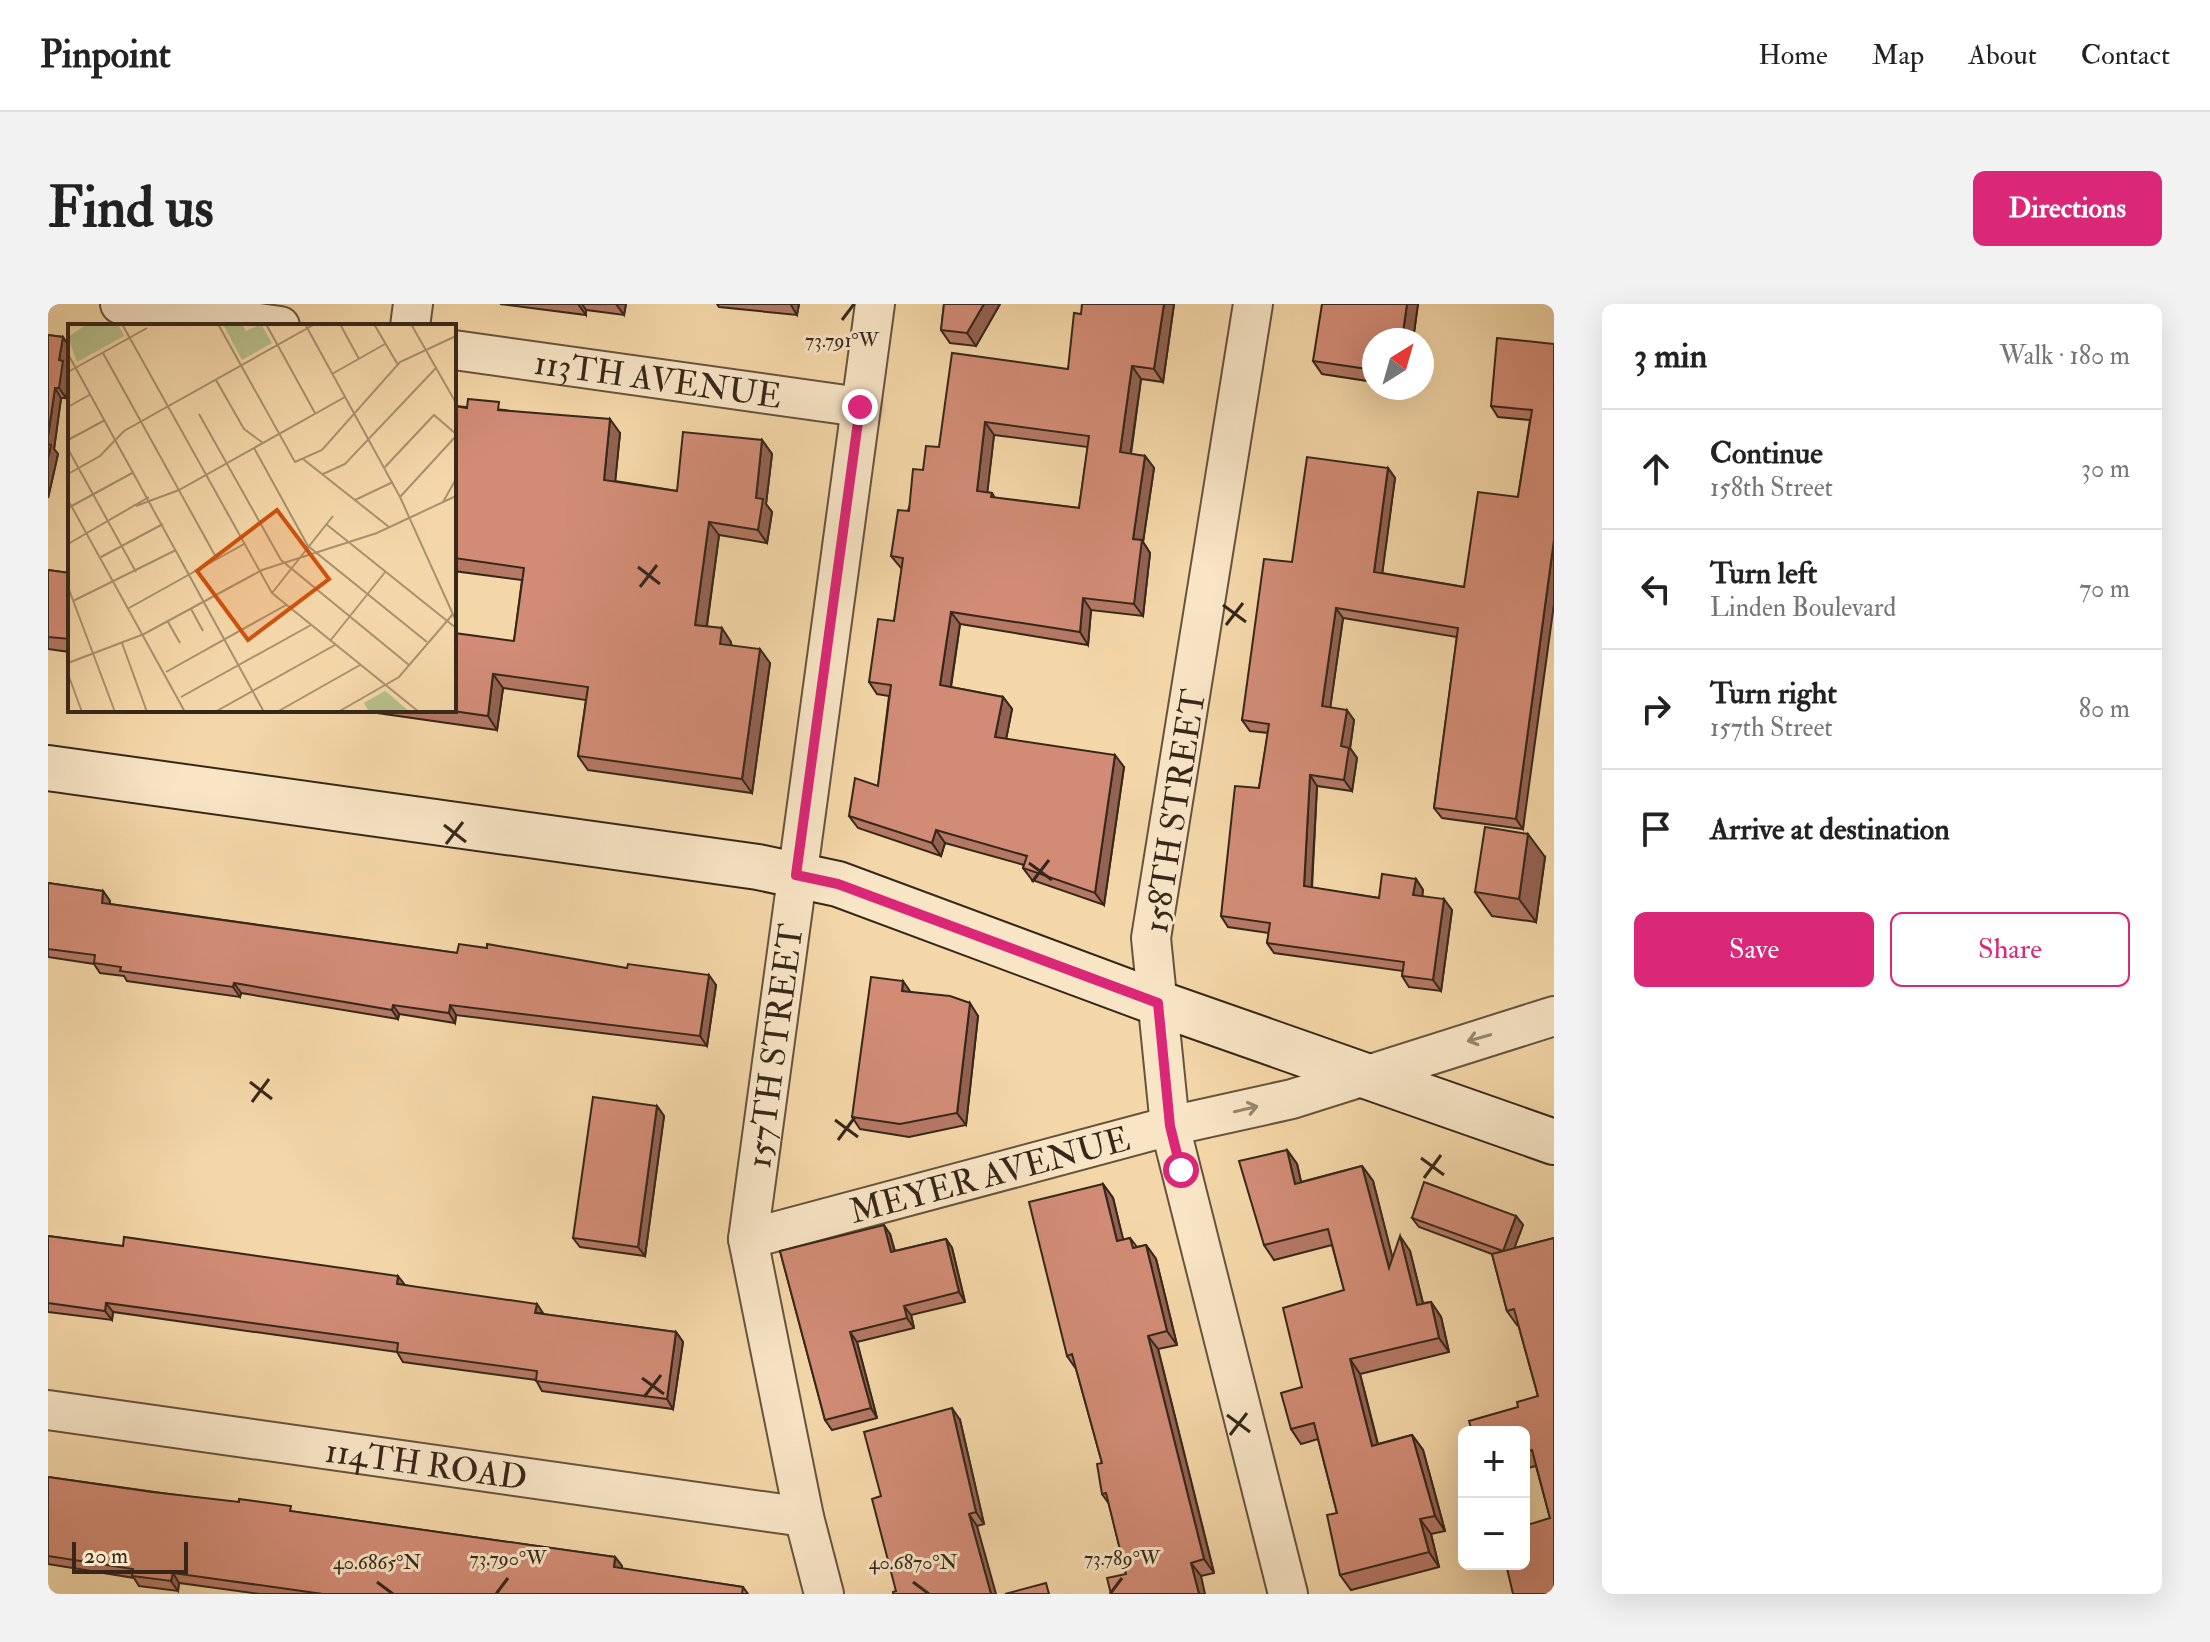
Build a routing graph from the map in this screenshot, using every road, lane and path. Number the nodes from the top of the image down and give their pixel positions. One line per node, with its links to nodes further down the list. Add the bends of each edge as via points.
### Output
1 (120, 304): 5 (street)
2 (413, 304): 6 (street)
3 (875, 304): 8 (street, 157TH STREET)
4 (1253, 304): 11 (street, 158TH STREET, via 1151,938)
5 (265, 324)
6 (410, 324)
7 (456, 350): 8 (street, 113TH AVENUE)
8 (860, 407): 10 (street, 157TH STREET)
9 (48, 768): 10 (main road)
10 (796, 875): 11 (main road, via 838,884); 16 (street, 157TH STREET)
11 (1158, 1003): 13 (main road); 14 (street, 158TH STREET)
12 (1554, 1016): 13 (street, MEYER AVENUE, one-way to 13)
13 (1368, 1075): 14 (street, MEYER AVENUE, one-way to 13, via 1292,1099); 15 (main road)
14 (1170, 1126): 16 (street, MEYER AVENUE); 20 (street, 158TH STREET)
15 (1554, 1142)
16 (748, 1239): 18 (street, 157TH STREET)
17 (48, 1410): 18 (street, 114TH ROAD)
18 (804, 1517): 19 (street, 157TH STREET)
19 (824, 1594)
20 (1288, 1594)

